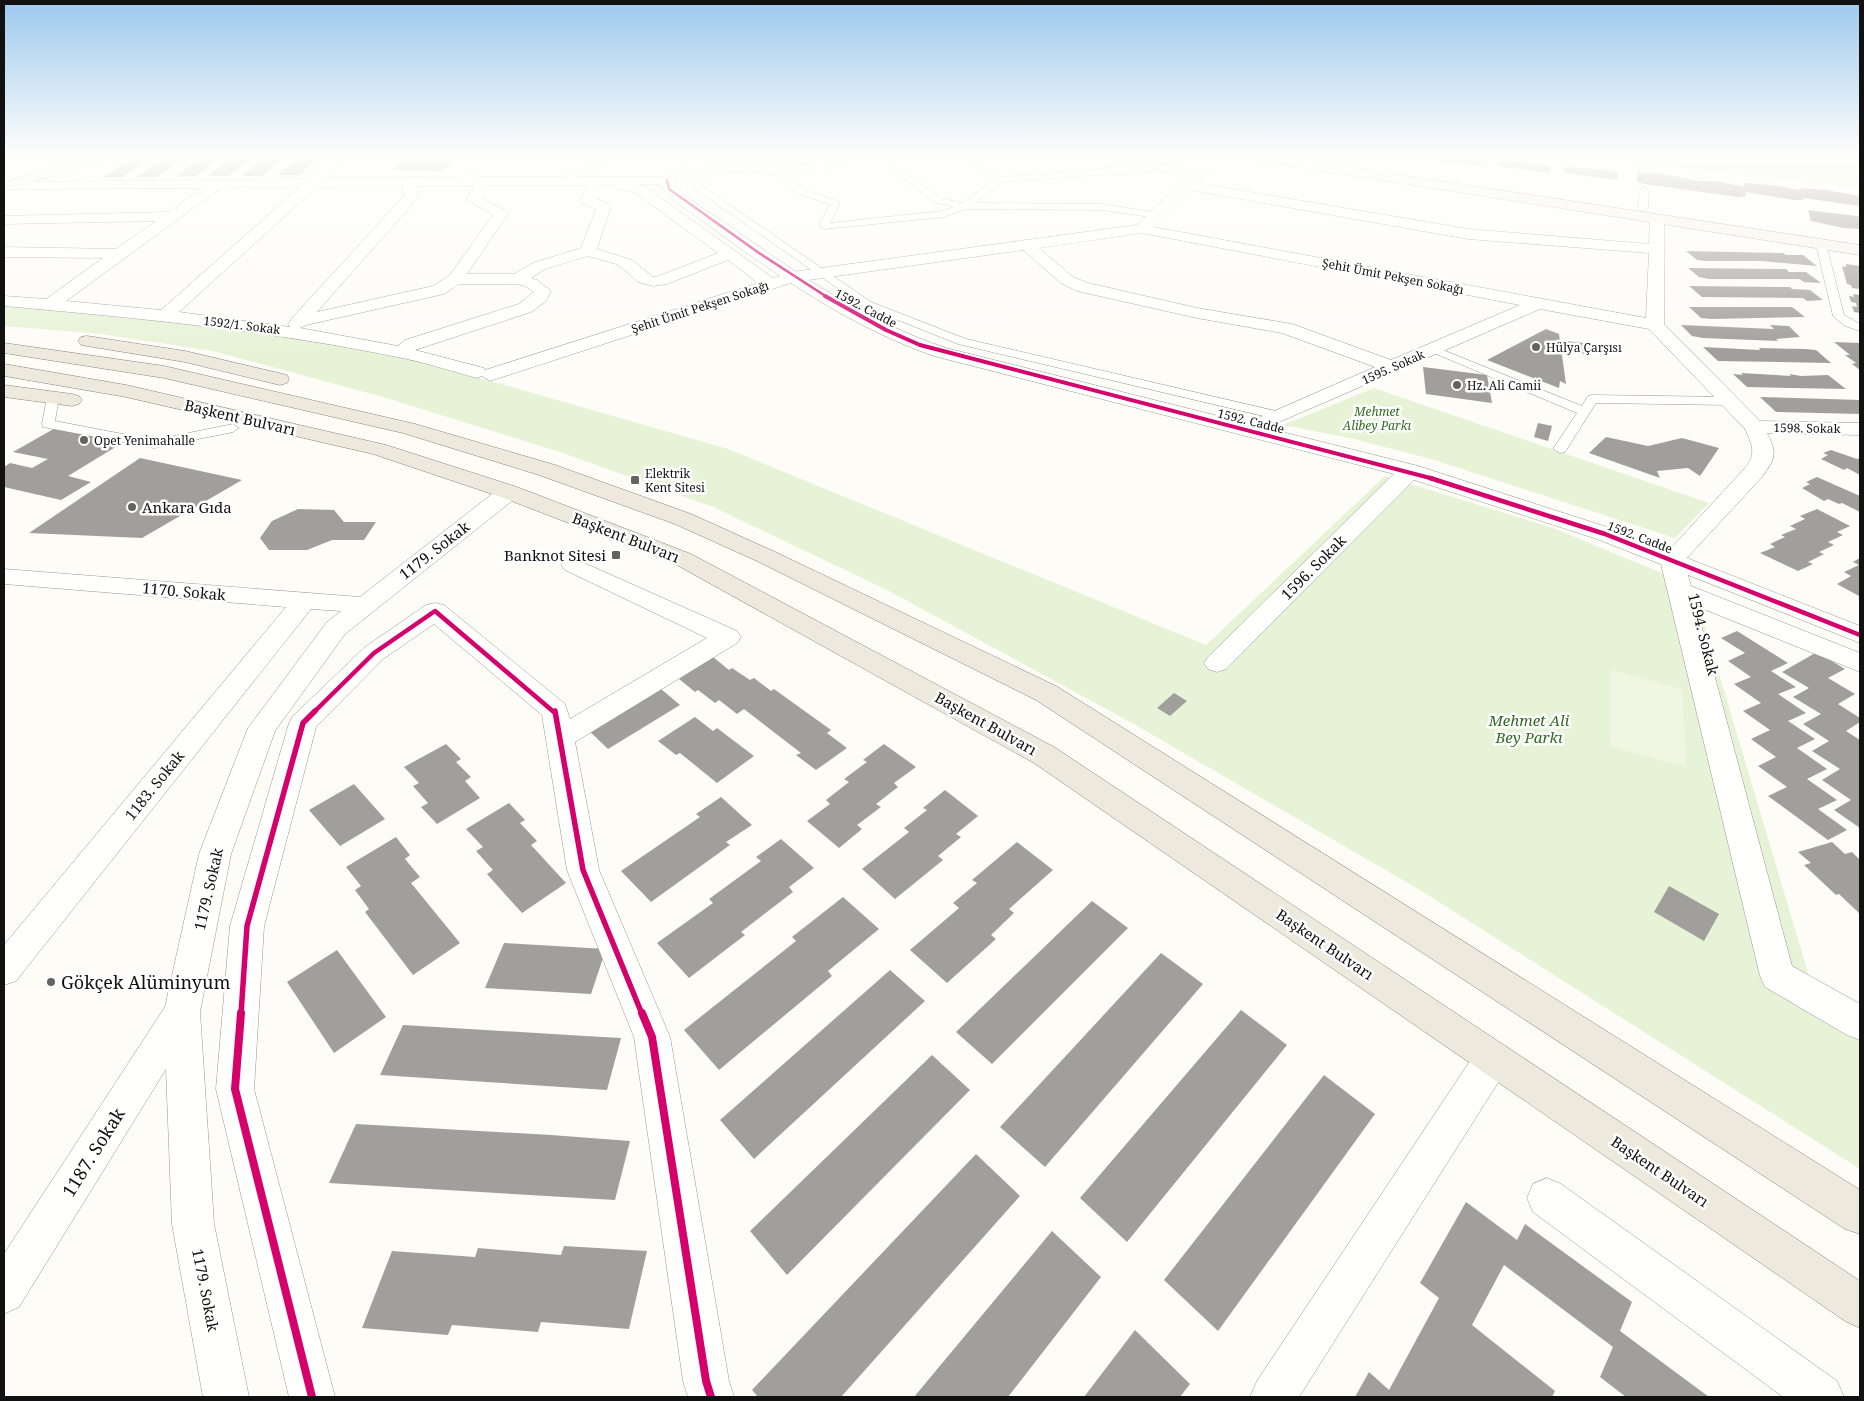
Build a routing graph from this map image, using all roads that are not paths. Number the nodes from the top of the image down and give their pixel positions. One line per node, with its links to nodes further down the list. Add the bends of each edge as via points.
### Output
1 (165, 221): 24 (street)
2 (271, 221): 34 (street)
3 (389, 221): 36 (street)
4 (496, 221): 28 (street)
5 (599, 221): 22 (street)
6 (685, 221): 25 (street)
7 (714, 221): 27 (street, 1592. Cadde)
8 (746, 221): 26 (lane)
9 (826, 221): 10 (lane, via 824,226)
10 (870, 221)
11 (1150, 221): 16 (street)
12 (1394, 221): 20 (street, via 1468,234)
13 (1651, 221): 20 (street)
14 (1696, 221): 18 (main road)
15 (1713, 221): 17 (main road)
16 (1142, 229): 19 (street, Şehit Ümit Pekşen Sokağı); 32 (street, Şehit Ümit Pekşen Sokağı)
17 (1860, 241)
18 (1821, 244): 21 (main road); 37 (lane, via 1839,316)
19 (1027, 245): 26 (street, Şehit Ümit Pekşen Sokağı); 42 (street, via 1067,280 1082,287 1286,328)
20 (1656, 250): 35 (street)
21 (1860, 250)
22 (588, 251): 25 (street, via 627,263 643,280 652,282); 29 (street, via 538,266)
23 (4, 252): 24 (street)
24 (120, 254): 33 (street)
25 (730, 254): 30 (street)
26 (820, 273): 27 (street, Şehit Ümit Pekşen Sokağı); 49 (lane, via 867,304 962,342)
27 (792, 277): 30 (street, Şehit Ümit Pekşen Sokağı); 54 (street, 1592. Cadde, via 865,320 929,349)
28 (455, 279): 29 (street); 36 (street, via 438,290)
29 (517, 279): 41 (street, via 538,286 542,291 540,297 525,308 411,344)
30 (771, 284): 44 (street, Şehit Ümit Pekşen Sokağı)
31 (4, 301): 33 (street, 1592/1. Sokak)
32 (1539, 303): 35 (street, Şehit Ümit Pekşen Sokağı); 40 (street, 1595. Sokak)
33 (50, 304): 34 (street, 1592/1. Sokak)
34 (165, 315): 36 (street, 1592/1. Sokak)
35 (1655, 324): 47 (street)
36 (295, 326): 41 (street, 1592/1. Sokak)
37 (1860, 328)
38 (4, 334): 52 (main road, via 135,346 220,362 318,390)
39 (4, 348): 52 (main road, Başkent Bulvarı, via 164,372)
40 (1433, 349): 42 (street, 1595. Sokak); 48 (lane)
41 (402, 352): 44 (street, 1592/1. Sokak)
42 (1392, 367): 49 (street, 1595. Sokak)
43 (4, 370): 55 (main road, Başkent Bulvarı, via 126,391)
44 (484, 373)
45 (4, 391): 46 (main road)
46 (53, 398): 51 (main road); 51 (lane, via 48,424 154,444)
47 (1729, 401): 48 (lane, via 1592,399); 50 (street)
48 (1584, 411): 56 (lane)
49 (1280, 416): 54 (street, 1595. Sokak)
50 (1754, 427): 53 (street, 1598. Sokak); 59 (street, via 1764,448 1760,464)
51 (233, 428): 55 (main road)
52 (408, 428): 74 (main road, Başkent Bulvarı, via 547,470 683,519 1046,693)
53 (1860, 429)
54 (1247, 430): 57 (street, 1592. Cadde)
55 (379, 449): 58 (main road, Başkent Bulvarı)
56 (1560, 449)
57 (1410, 471): 59 (street, 1592. Cadde, via 1604,534); 66 (street, 1596. Sokak)
58 (509, 492): 64 (street, 1179. Sokak); 72 (main road, Başkent Bulvarı, via 683,559 1044,755)
59 (1672, 560): 62 (street, 1594. Sokak); 65 (street, 1592. Cadde)
60 (573, 565): 68 (street, via 728,637)
61 (4, 576): 63 (street, 1170. Sokak)
62 (1680, 590): 67 (street); 71 (street, 1594. Sokak, via 1777,976)
63 (304, 601): 64 (street, 1170. Sokak); 69 (street, 1183. Sokak)
64 (364, 605): 70 (street, 1179. Sokak, via 336,628 262,728 215,854)
65 (1860, 635)
66 (1216, 663)
67 (1860, 663)
68 (560, 738): 78 (street, via 556,711 435,611 374,652 303,723 247,926 235,1088); 79 (street, via 583,870 652,1037)
69 (4, 970)
70 (182, 1012): 75 (street, 1187. Sokak); 77 (street, 1179. Sokak, via 193,1224)
71 (1860, 1023)
72 (1493, 1058): 76 (main road, Başkent Bulvarı); 80 (street)
73 (1547, 1198): 81 (street)
74 (1860, 1214)
75 (4, 1292)
76 (1860, 1306)
77 (226, 1397)
78 (312, 1397)
79 (711, 1397)
80 (1273, 1397)
81 (1821, 1397)

